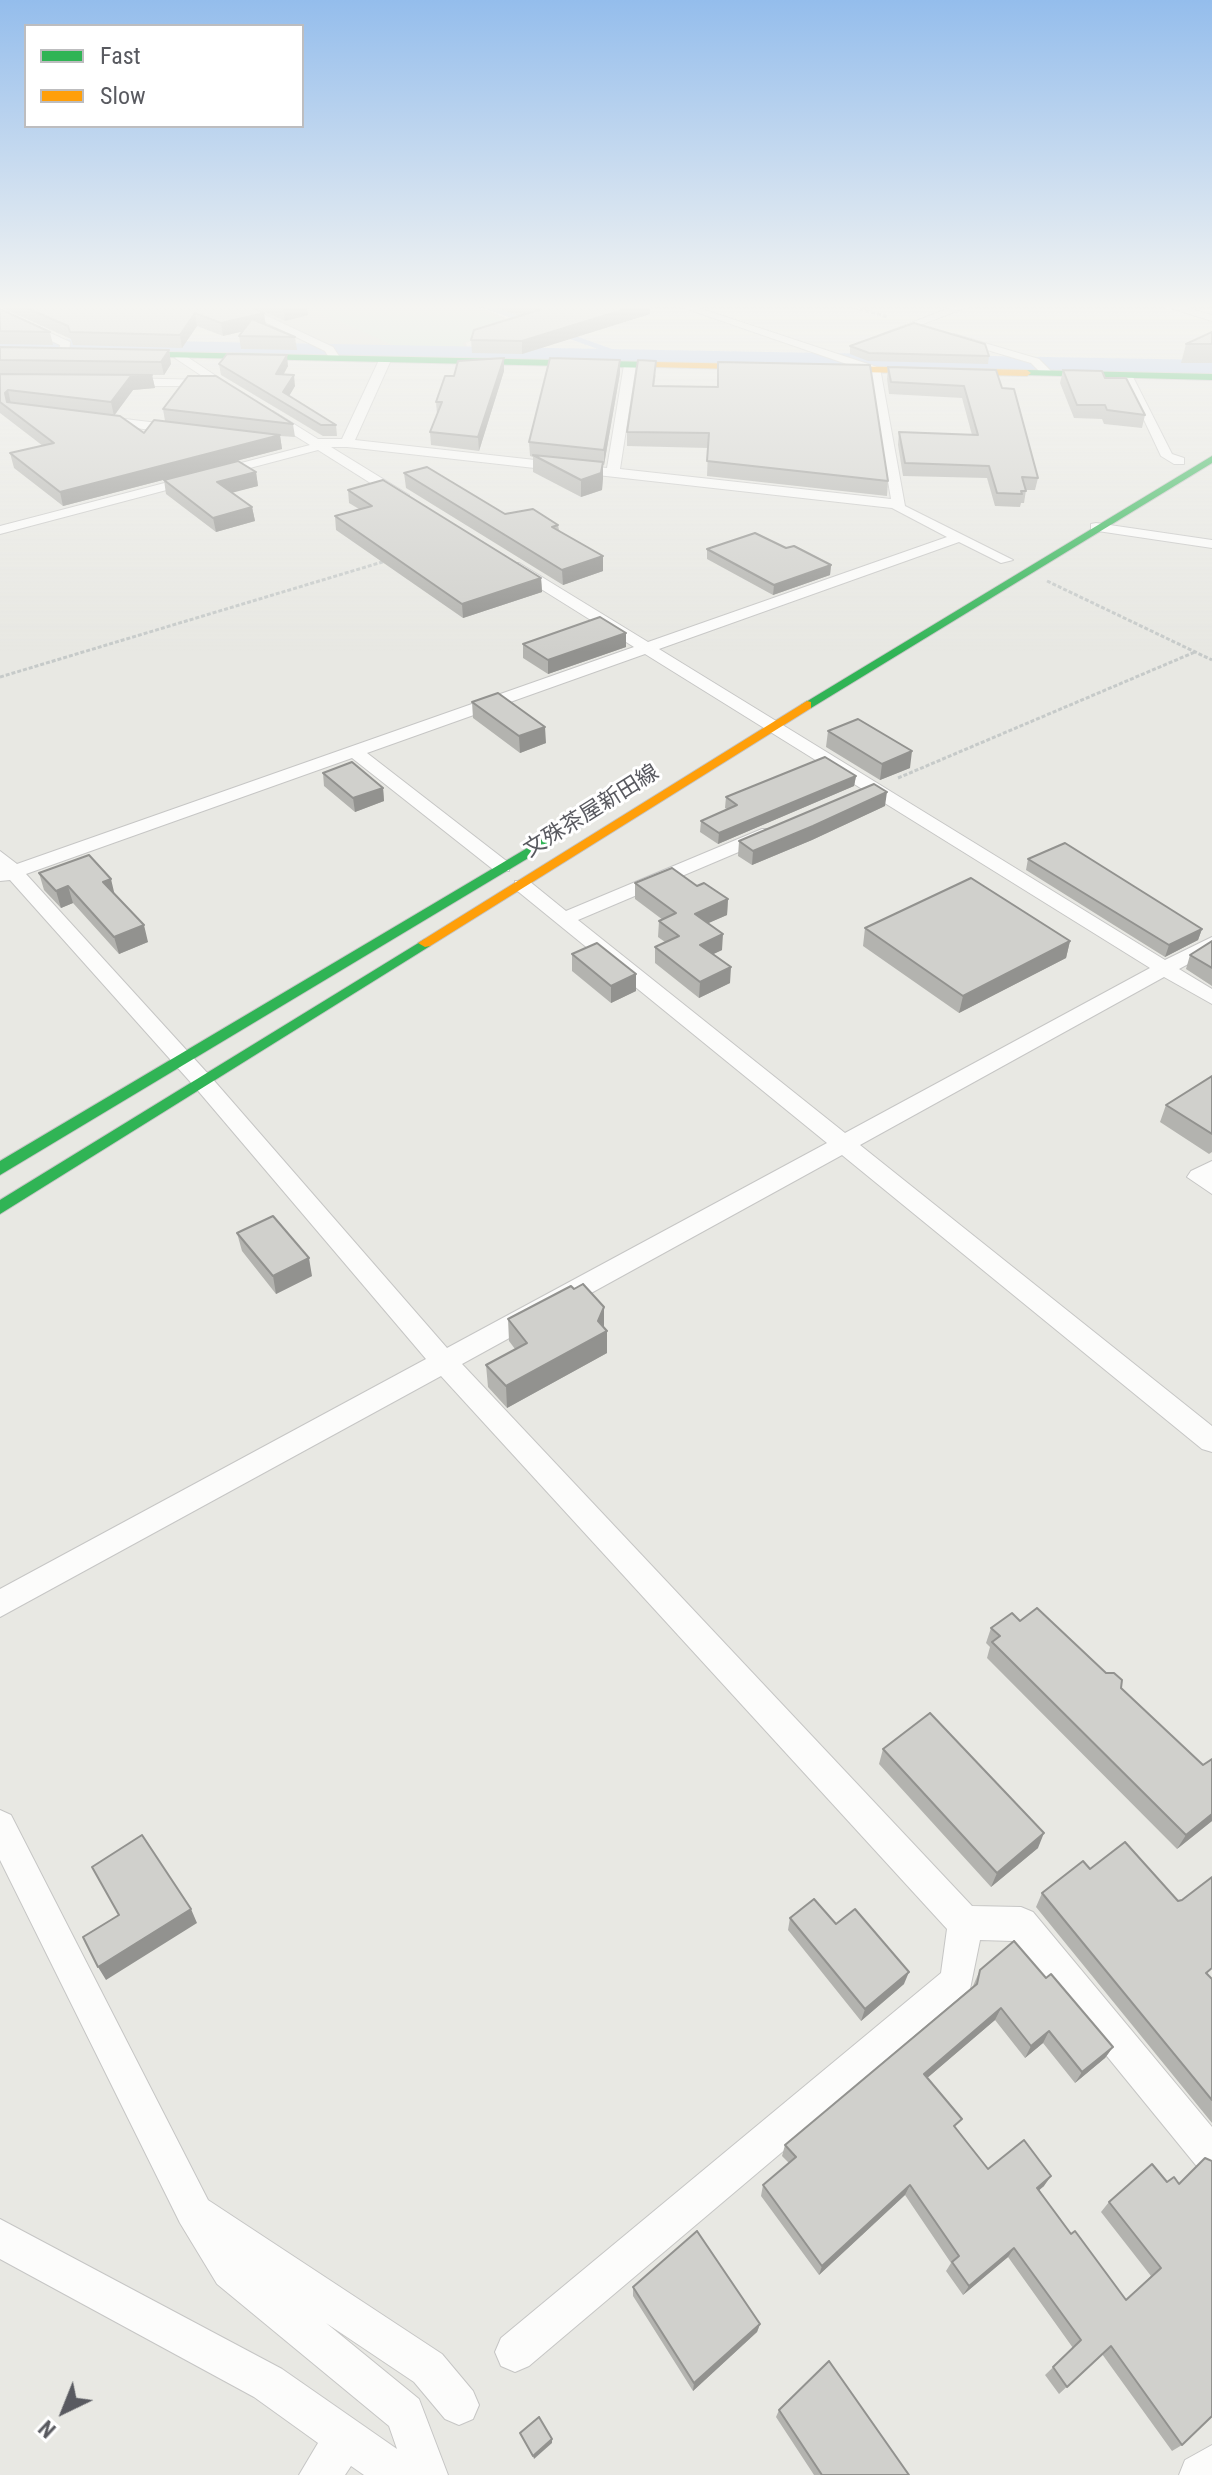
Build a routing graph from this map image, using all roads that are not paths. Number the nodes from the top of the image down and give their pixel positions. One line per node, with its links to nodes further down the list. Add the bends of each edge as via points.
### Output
1 (120, 422): 7 (street)
2 (282, 422): 10 (street)
3 (356, 422): 9 (street)
4 (621, 422): 14 (street)
5 (881, 422): 16 (street)
6 (1150, 422): 13 (street, via 1167,456)
7 (198, 432)
8 (274, 441): 10 (street)
9 (347, 443): 10 (street); 14 (street)
10 (317, 445): 15 (street); 18 (street)
11 (1212, 445): 13 (main road)
12 (1212, 459): 17 (main road, 文殊茶屋新田線)
13 (1179, 461): 19 (main road)
14 (613, 473): 16 (street)
15 (414, 504)
16 (900, 509): 20 (street)
17 (1096, 527): 21 (street); 23 (main road, 文殊茶屋新田線)
18 (0, 530)
19 (1047, 537)
20 (958, 538): 23 (street); 25 (street)
21 (1212, 544)
22 (506, 561): 25 (street)
23 (1011, 563): 26 (main road, 文殊茶屋新田線)
24 (914, 617): 26 (main road, 文殊茶屋新田線)
25 (648, 650): 26 (street); 27 (street)
26 (764, 721): 28 (main road, 文殊茶屋新田線); 29 (street); 35 (main road, 文殊茶屋新田線)
27 (355, 752): 33 (street); 34 (street)
28 (689, 756)
29 (874, 788): 31 (street); 38 (street)
30 (622, 796): 33 (main road, 文殊茶屋新田線)
31 (846, 800)
32 (789, 824): 36 (street)
33 (502, 867): 40 (main road, 文殊茶屋新田線)
34 (4, 868): 40 (street)
35 (522, 885): 36 (street); 41 (main road, 文殊茶屋新田線)
36 (563, 919): 42 (street)
37 (1212, 943): 38 (street)
38 (1164, 969): 39 (street); 42 (street)
39 (1212, 998)
40 (180, 1060): 41 (street); 43 (main road, 文殊茶屋新田線)
41 (202, 1081): 46 (main road, 文殊茶屋新田線); 47 (street)
42 (841, 1146): 47 (street); 48 (street)
43 (0, 1169)
44 (1212, 1169): 45 (street, via 1199,1177)
45 (1212, 1186)
46 (0, 1208)
47 (442, 1360): 49 (street); 51 (street)
48 (1212, 1441)
49 (0, 1604)
50 (0, 1826): 53 (street)
51 (965, 1923): 52 (street, via 1021,1924); 55 (street, via 957,1982)
52 (1212, 2156)
53 (193, 2210): 56 (street, via 428,2368); 61 (street, via 231,2270 405,2413)
54 (0, 2238): 57 (street, via 268,2383)
55 (515, 2352)
56 (459, 2405)
57 (346, 2439): 59 (street); 60 (street)
58 (1212, 2466): 62 (street)
59 (320, 2475)
60 (399, 2475)
61 (427, 2475)
62 (1200, 2475)

